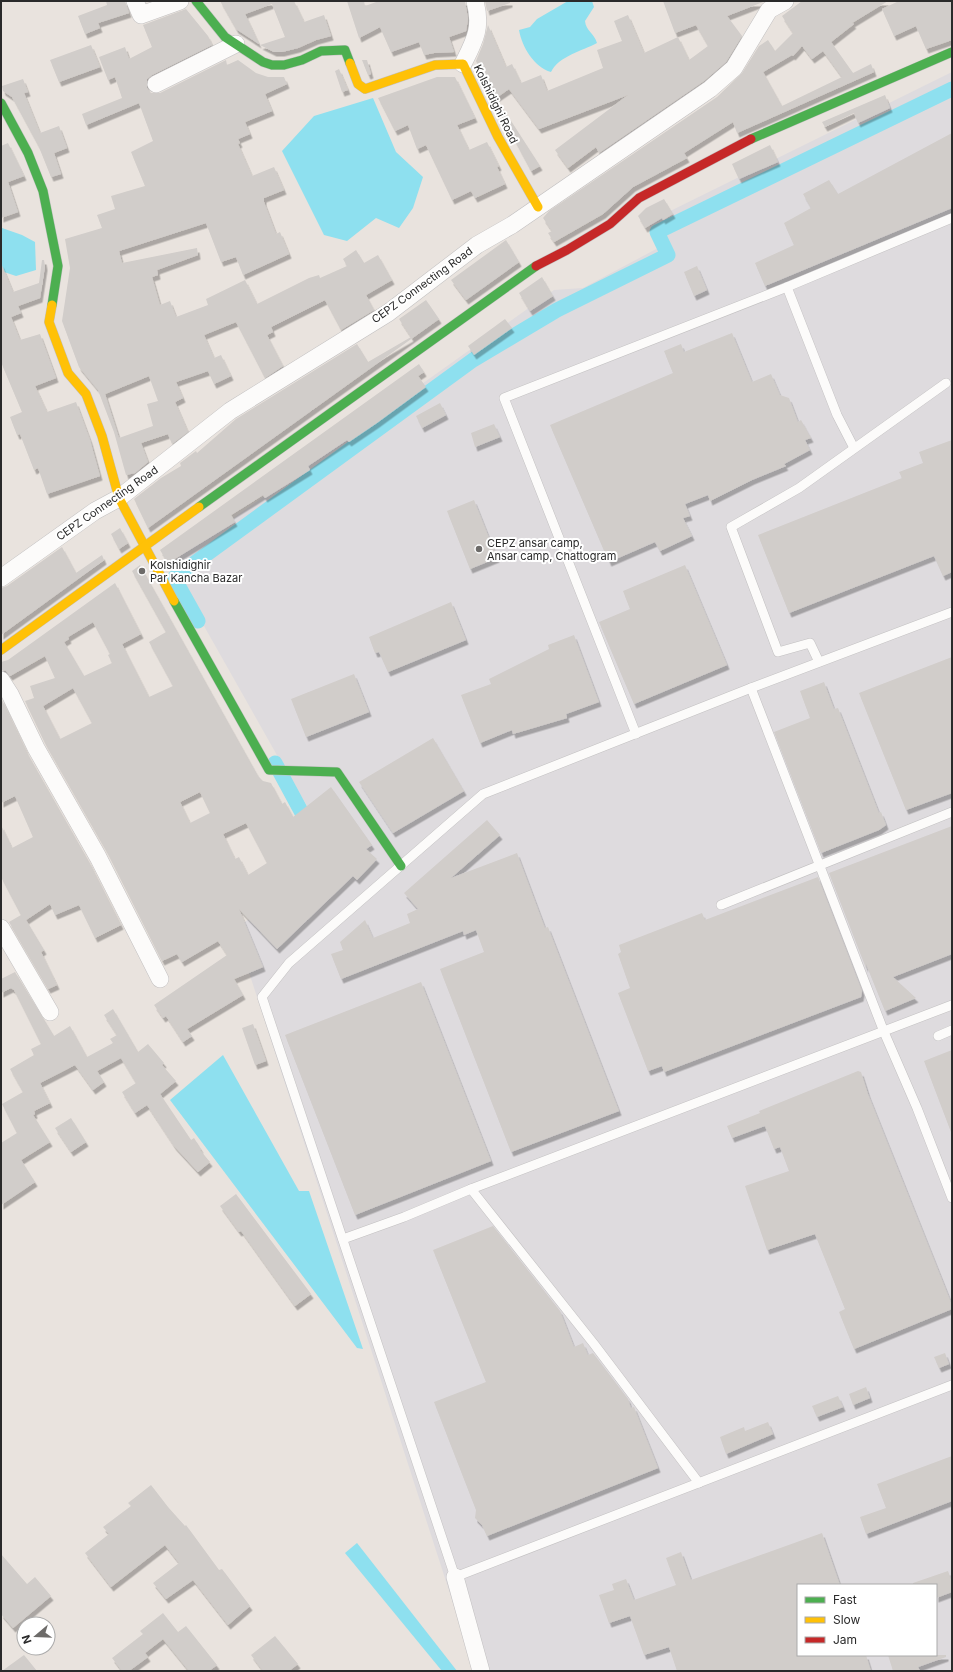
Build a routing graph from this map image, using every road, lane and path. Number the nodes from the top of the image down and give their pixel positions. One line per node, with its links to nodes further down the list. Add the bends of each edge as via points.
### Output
1 (135, 1): 2 (street, via 141,14)
2 (180, 1)
3 (196, 1): 6 (street, Kolshidighi Road, via 225,37)
4 (475, 1): 8 (street, via 478,12 476,37)
5 (785, 1): 11 (street, CEPZ Connecting Road, via 769,10 734,68 710,89)
6 (236, 44): 8 (street, Kolshidighi Road, via 272,65 302,60 321,51 345,50 358,84 365,89 435,65); 9 (street)
7 (952, 52): 17 (street, via 754,138 639,198 610,224 538,265)
8 (463, 64): 11 (street, Kolshidighi Road, via 480,103)
9 (156, 84)
10 (1, 103): 16 (street, via 28,153 43,191 52,229 58,266 49,322 68,373 86,394 102,436)
11 (538, 207): 16 (street, CEPZ Connecting Road, via 477,244 388,313 230,411)
12 (952, 218): 13 (lane)
13 (787, 287): 15 (lane, via 837,415); 24 (lane, via 504,398)
14 (946, 383): 15 (lane)
15 (854, 448): 21 (lane, via 799,488 731,527 778,652 810,643)
16 (119, 498): 17 (street); 18 (street, CEPZ Connecting Road, via 95,511)
17 (144, 547): 20 (street); 26 (street, via 269,770 338,772)
18 (1, 578)
19 (952, 612): 21 (lane)
20 (1, 650)
21 (819, 662): 23 (lane)
22 (1, 680): 30 (street, via 98,857)
23 (751, 688): 24 (lane); 27 (lane)
24 (636, 734): 26 (lane, via 483,794)
25 (952, 812): 27 (lane)
26 (401, 866): 38 (lane, via 290,964 262,997)
27 (820, 866): 28 (lane); 34 (lane)
28 (721, 905)
29 (1, 928): 32 (street)
30 (160, 979)
31 (952, 1005): 34 (lane)
32 (50, 1012)
33 (952, 1030): 35 (lane)
34 (884, 1032): 36 (lane); 37 (lane)
35 (938, 1036)
36 (472, 1189): 38 (lane); 40 (lane)
37 (952, 1198)
38 (342, 1239): 41 (lane)
39 (952, 1385): 40 (lane)
40 (699, 1483): 41 (lane)
41 (455, 1577): 42 (street)
42 (481, 1671)

